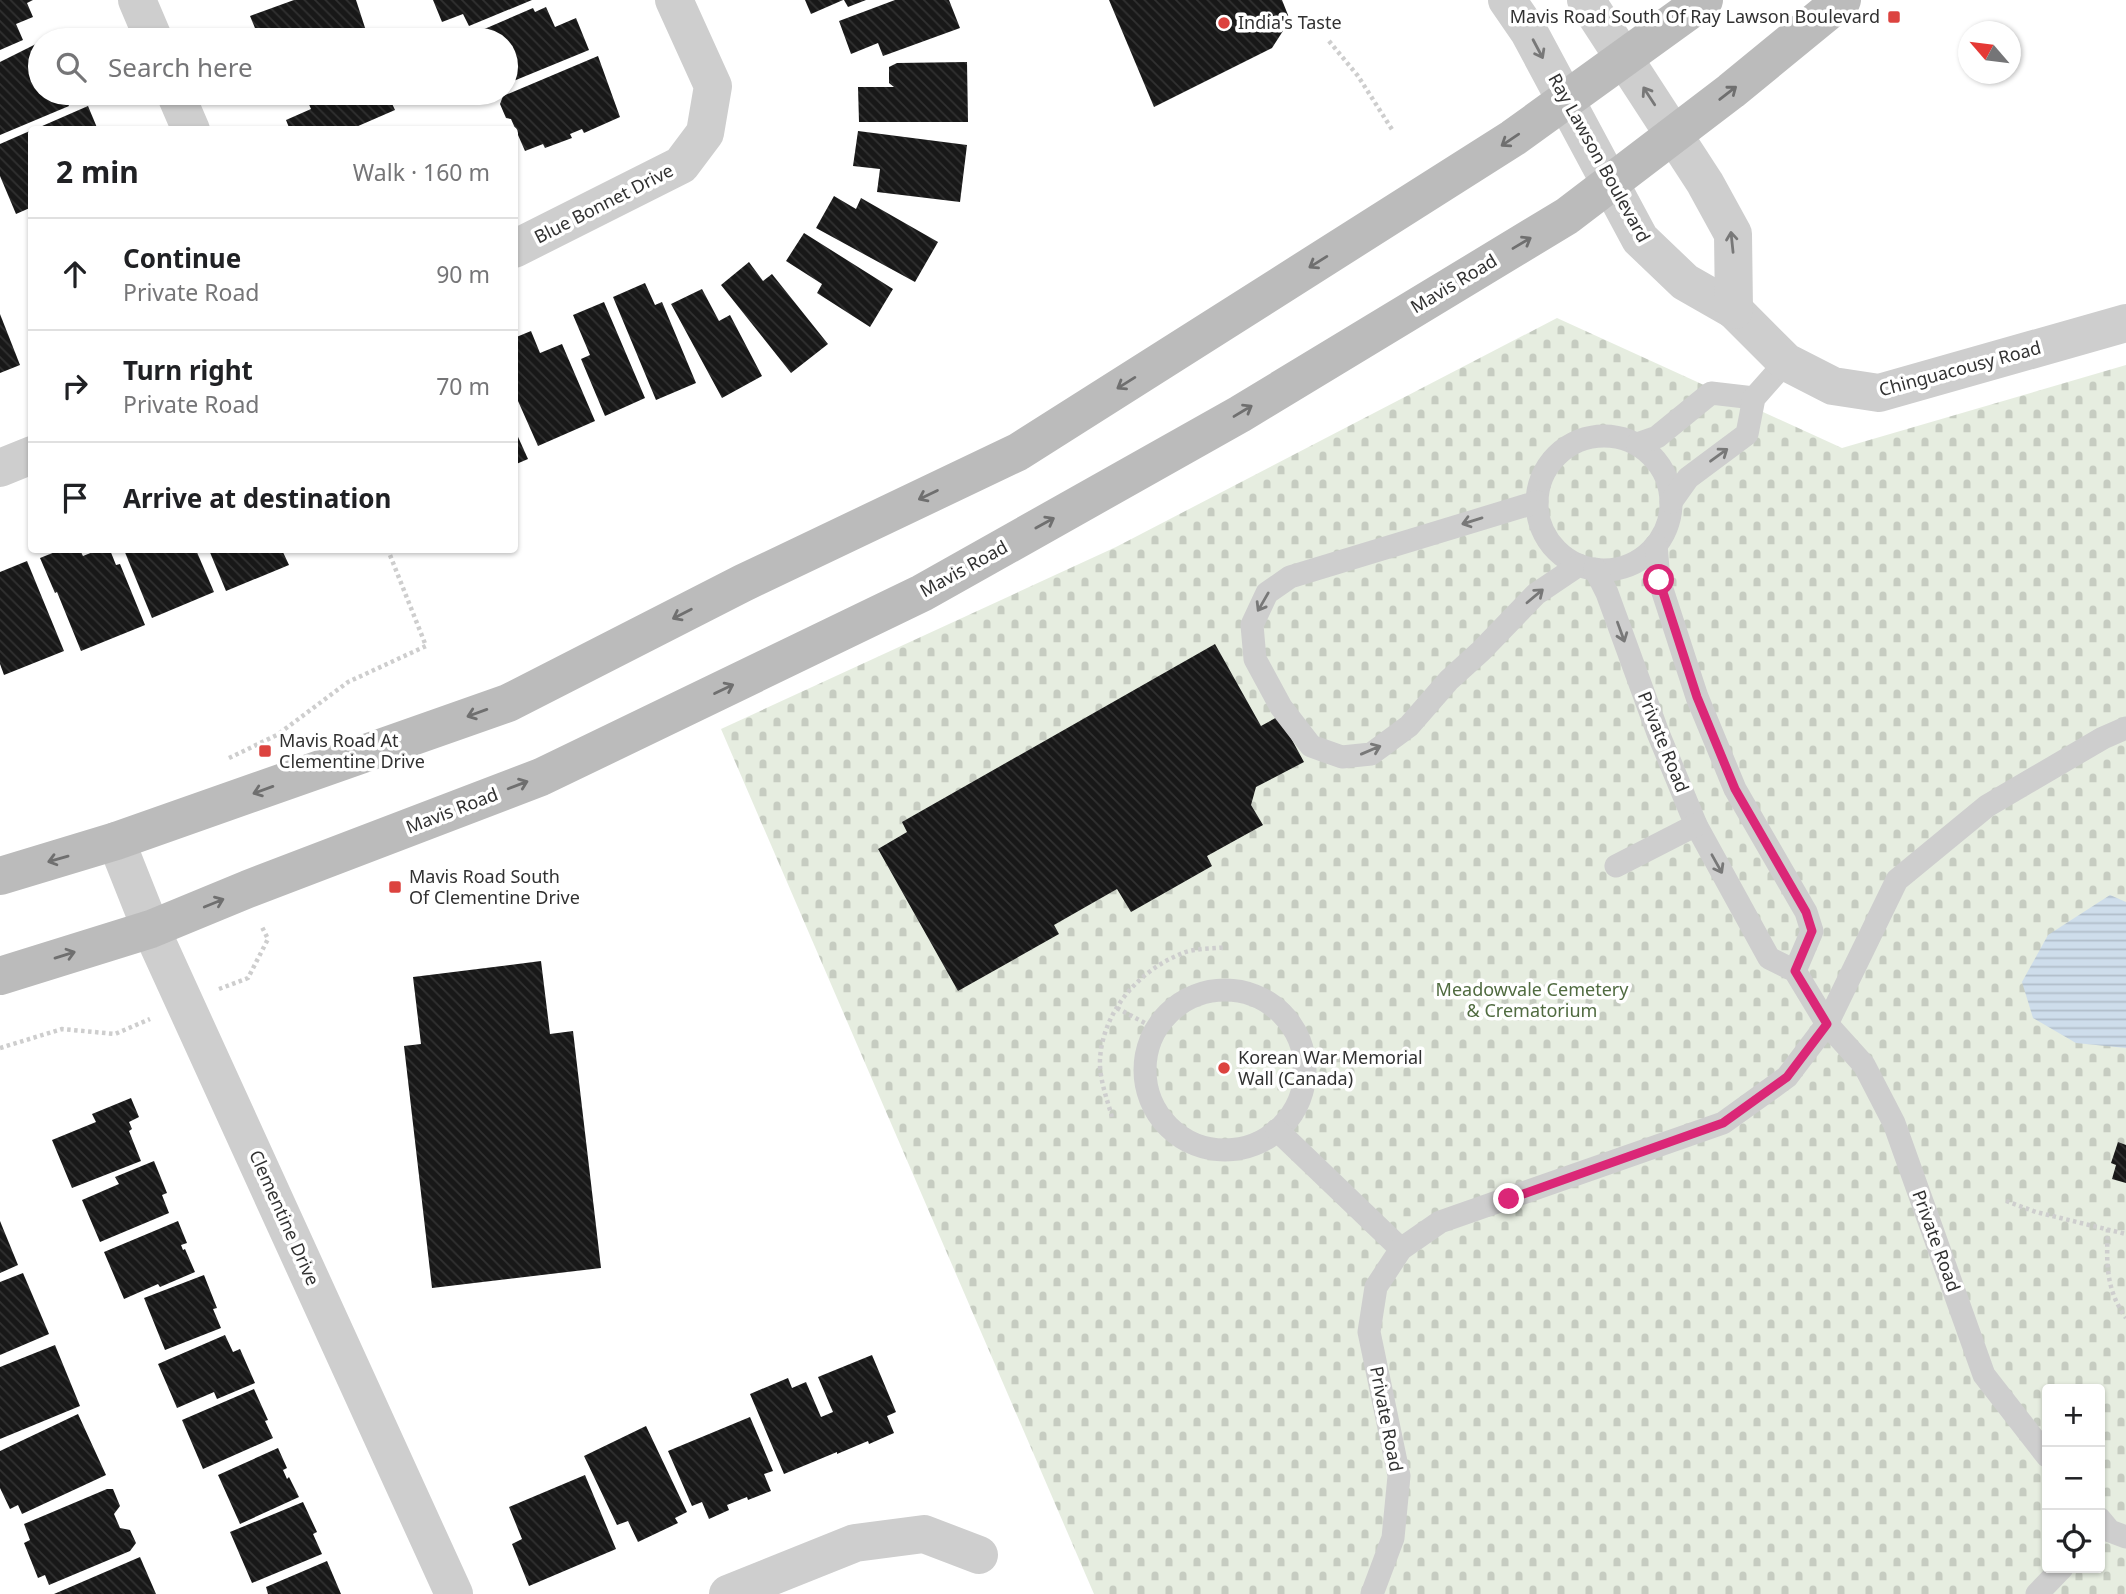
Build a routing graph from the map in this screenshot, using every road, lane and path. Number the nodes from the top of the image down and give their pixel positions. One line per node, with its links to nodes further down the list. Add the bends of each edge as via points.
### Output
1 (137, 0): 7 (street)
2 (674, 0): 16 (street, Blue Bonnet Drive, via 713,86 705,133 681,165)
3 (1507, 0): 10 (street, Ray Lawson Boulevard, one-way to 10)
4 (1586, 0): 9 (street)
5 (1704, 0): 9 (main road)
6 (1842, 0): 14 (main road, Mavis Road, one-way to 6)
7 (148, 28)
8 (1329, 41): 13 (path)
9 (1624, 58): 10 (main road); 14 (street, one-way to 9)
10 (1566, 100): 15 (street, Ray Lawson Boulevard); 32 (main road, one-way to 32, via 1017,452 743,583 508,703)
11 (181, 105): 12 (street)
12 (189, 126)
13 (1393, 131)
14 (1674, 135): 15 (main road, Mavis Road); 17 (street, one-way to 14, via 1733,234)
15 (1610, 183): 17 (street, Ray Lawson Boulevard, via 1640,239 1685,282); 36 (main road, Mavis Road, one-way to 15, via 541,777 922,593 1240,414 1567,216)
16 (518, 247)
17 (1734, 310): 19 (street, Chinguacousy Road)
18 (2126, 323): 19 (street, Chinguacousy Road, via 1879,393 1833,386)
19 (1786, 362): 20 (lane)
20 (1754, 398): 21 (lane, via 1710,393 1657,437); 25 (lane, one-way to 20, via 1688,478 1747,435)
21 (1637, 443): 24 (lane, via 1615,436 1590,436 1562,450 1546,468); 25 (lane, via 1655,459)
22 (28, 457): 23 (street)
23 (0, 468)
24 (1537, 502): 28 (lane, via 1545,536 1559,554); 28 (lane, one-way to 28, via 1290,577 1267,593 1252,625 1255,659 1281,707 1311,746 1342,757 1371,754 1409,726 1536,594)
25 (1671, 502): 26 (lane, via 1667,525)
26 (1656, 545): 28 (lane, via 1625,566); 38 (lane, via 1659,580 1711,732 1735,789 1806,912 1812,931)
27 (389, 553): 30 (path, via 426,646 348,682 277,735)
28 (1587, 567): 31 (lane, Private Road, one-way to 31)
29 (2126, 728): 42 (lane, Private Road, via 1987,806 1897,880)
30 (217, 763)
31 (1696, 825): 33 (lane); 38 (lane, Private Road, one-way to 38, via 1769,958)
32 (116, 841): 34 (main road, one-way to 34); 36 (street, Clementine Drive)
33 (1616, 866)
34 (0, 876)
35 (262, 927): 40 (path, via 268,939 263,949 248,978)
36 (151, 929): 39 (main road, Mavis Road, one-way to 36); 56 (street, Clementine Drive)
37 (1226, 947): 41 (path, via 1185,952 1167,960 1134,982)
38 (1795, 971): 42 (lane, Private Road)
39 (0, 975)
40 (233, 984)
41 (1117, 1008): 44 (path); 46 (path, via 1100,1059)
42 (1827, 1024): 51 (lane, Private Road, via 1787,1077 1723,1123 1440,1222); 53 (lane, Private Road, via 1864,1065 1894,1123 1984,1375)
43 (135, 1025): 45 (path, via 115,1034 62,1029)
44 (1156, 1029): 47 (lane, via 1147,1052 1145,1077 1151,1102 1165,1123 1184,1139 1207,1148 1232,1150 1257,1144); 47 (lane, via 1172,1010 1194,996 1217,990 1243,991 1266,1001 1285,1017 1299,1038 1305,1063 1294,1111)
45 (0, 1048)
46 (1112, 1117)
47 (1278, 1130): 51 (lane)
48 (2006, 1201): 49 (path)
49 (2108, 1229): 50 (path); 52 (path, via 2106,1269 2117,1306)
50 (2126, 1234)
51 (1401, 1249): 58 (lane, Private Road, via 1376,1287 1368,1332 1399,1476 1393,1538)
52 (2126, 1318)
53 (2042, 1450)
54 (979, 1555): 57 (street, via 924,1534 855,1543)
55 (2057, 1573): 59 (lane)
56 (454, 1594)
57 (728, 1594)
58 (1372, 1594)
59 (2037, 1594)

